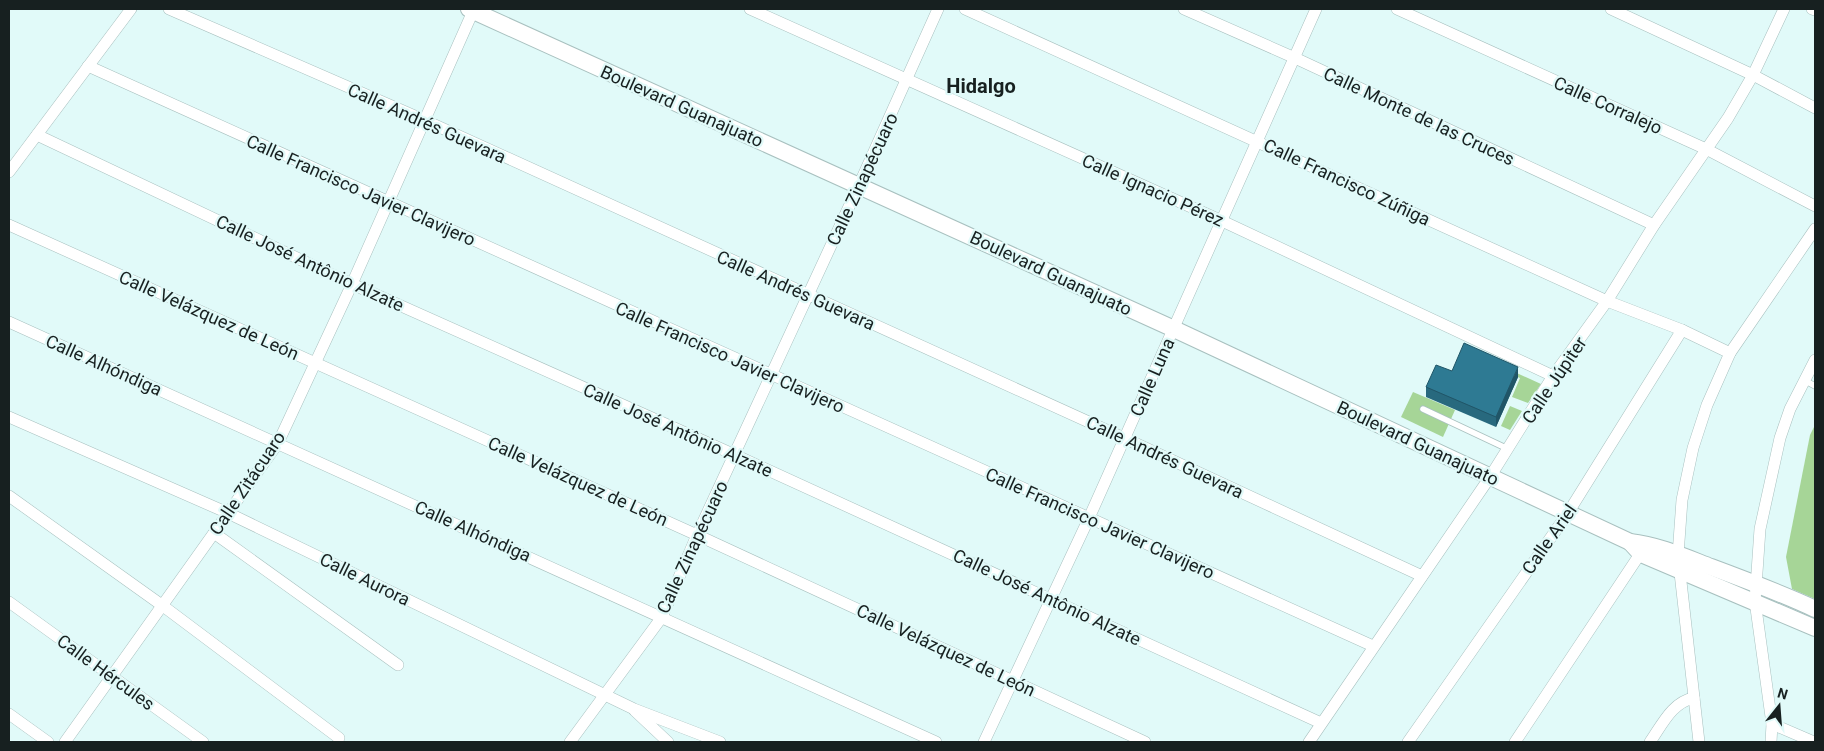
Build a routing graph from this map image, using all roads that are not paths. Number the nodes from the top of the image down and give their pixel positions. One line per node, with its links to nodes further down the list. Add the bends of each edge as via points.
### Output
1 (132, 9): 13 (street)
2 (169, 9): 17 (street, Calle Andrés Guevara)
3 (472, 9): 17 (street, Calle Zitácuaro); 22 (street, Boulevard Guanajuato)
4 (750, 9): 15 (street, Calle Ignacio Pérez)
5 (938, 9): 15 (street, Calle Zinapécuaro)
6 (964, 9): 19 (street, Calle Francisco Zúñiga)
7 (1184, 9): 12 (street, Calle Monte de las Cruces)
8 (1316, 9): 12 (street, Calle Luna)
9 (1397, 9): 20 (street, Calle Corralejo)
10 (1611, 9): 14 (street)
11 (1784, 9): 14 (street, Calle Júpiter)
12 (1296, 58): 19 (street, Calle Luna); 27 (street, Calle Monte de las Cruces)
13 (88, 66): 18 (street); 23 (street, Calle Francisco Javier Clavijero)
14 (1754, 75): 16 (street); 20 (street, Calle Júpiter)
15 (907, 80): 22 (street, Calle Zinapécuaro); 25 (street, Calle Ignacio Pérez)
16 (1815, 108)
17 (424, 120): 23 (street, Calle Zitácuaro); 30 (street, Calle Andrés Guevara)
18 (37, 135): 21 (street); 29 (street, Calle José Antônio Alzate)
19 (1257, 140): 25 (street, Calle Luna); 31 (street, Calle Francisco Zúñiga)
20 (1706, 149): 24 (street, Calle Corralejo); 27 (street, Calle Júpiter)
21 (9, 172)
22 (859, 185): 30 (street, Calle Zinapécuaro); 33 (street, Boulevard Guanajuato)
23 (388, 203): 29 (street, Calle Zitácuaro); 38 (street, Calle Francisco Javier Clavijero)
24 (1815, 206)
25 (1220, 220): 33 (street, Calle Luna); 39 (street, Calle Ignacio Pérez)
26 (9, 225): 37 (street, Calle Velázquez de León)
27 (1654, 225): 31 (street, Calle Júpiter)
28 (1815, 229): 35 (street)
29 (352, 284): 37 (street, Calle Zitácuaro); 47 (street, Calle José Antônio Alzate)
30 (808, 296): 38 (street, Calle Zinapécuaro); 44 (street, Calle Andrés Guevara)
31 (1607, 300): 34 (street, Calle Francisco Zúñiga); 39 (street, Calle Júpiter)
32 (9, 322): 45 (street, Calle Alhóndiga)
33 (1174, 329): 44 (street, Calle Luna); 48 (street, Boulevard Guanajuato)
34 (1682, 330): 35 (street, Calle Francisco Zúñiga); 51 (street, Calle Ariel)
35 (1730, 354): 56 (street, via 1707,405 1693,448 1682,500)
36 (1815, 360): 40 (street)
37 (316, 364): 45 (street, Calle Zitácuaro); 54 (street, Calle Velázquez de León)
38 (771, 376): 47 (street, Calle Zinapécuaro); 52 (street, Calle Francisco Javier Clavijero)
39 (1554, 376): 46 (street, Calle Júpiter)
40 (1804, 380): 41 (lane); 58 (street, via 1790,409 1768,484)
41 (1815, 386)
42 (1423, 409): 46 (lane)
43 (9, 417): 50 (street, Calle Aurora)
44 (1124, 438): 52 (street, Calle Luna); 57 (street, Calle Andrés Guevara)
45 (278, 443): 50 (street, Calle Zitácuaro); 64 (street, Calle Alhóndiga)
46 (1508, 450): 48 (street, Calle Júpiter)
47 (735, 455): 54 (street, Calle Zinapécuaro); 60 (street, Calle José Antônio Alzate)
48 (1490, 477): 51 (street, Boulevard Guanajuato); 57 (street, Calle Júpiter)
49 (9, 496): 62 (street)
50 (228, 513): 53 (street, Calle Zitácuaro); 70 (street, Calle Aurora)
51 (1568, 513): 55 (street, Boulevard Guanajuato); 87 (street, Calle Ariel)
52 (1089, 518): 60 (street, Calle Luna); 66 (street, Calle Francisco Javier Clavijero)
53 (214, 533): 62 (street, Calle Zitácuaro); 67 (street)
54 (697, 535): 64 (street, Calle Zinapécuaro); 69 (street, Calle Velázquez de León)
55 (1639, 547): 56 (street, Boulevard Guanajuato); 88 (street)
56 (1682, 564): 58 (street, Boulevard Guanajuato); 59 (street, Boulevard Guanajuato); 71 (street)
57 (1422, 576): 66 (street, Calle Júpiter)
58 (1750, 581): 59 (street); 63 (street, Boulevard Guanajuato)
59 (1748, 598): 65 (street, Boulevard Guanajuato); 75 (street)
60 (1052, 599): 69 (street, Calle Luna); 74 (street, Calle José Antônio Alzate)
61 (9, 602): 68 (street, Calle Hércules)
62 (163, 606): 68 (street, Calle Zitácuaro); 76 (street)
63 (1815, 608)
64 (662, 617): 70 (street, Calle Zinapécuaro); 83 (street, Calle Alhóndiga)
65 (1815, 628)
66 (1373, 646): 74 (street, Calle Júpiter)
67 (398, 665)
68 (112, 677): 78 (street, Calle Zitácuaro); 79 (street, Calle Hércules)
69 (1013, 681): 84 (street, Calle Luna); 85 (street, Calle Velázquez de León)
70 (605, 694): 72 (street, Calle Aurora); 80 (street, Calle Zinapécuaro)
71 (1694, 698): 89 (street, via 1676,706); 90 (street)
72 (634, 709): 81 (street); 82 (street, Calle Aurora)
73 (9, 714): 77 (street)
74 (1321, 723): 86 (street, Calle Júpiter)
75 (1772, 724): 91 (street); 92 (street)
76 (339, 738)
77 (48, 742)
78 (65, 742)
79 (203, 742)
80 (570, 742)
81 (668, 742)
82 (720, 742)
83 (936, 742)
84 (984, 742)
85 (1145, 742)
86 (1309, 742)
87 (1408, 742)
88 (1515, 742)
89 (1650, 742)
90 (1699, 742)
91 (1771, 742)
92 (1814, 742)

